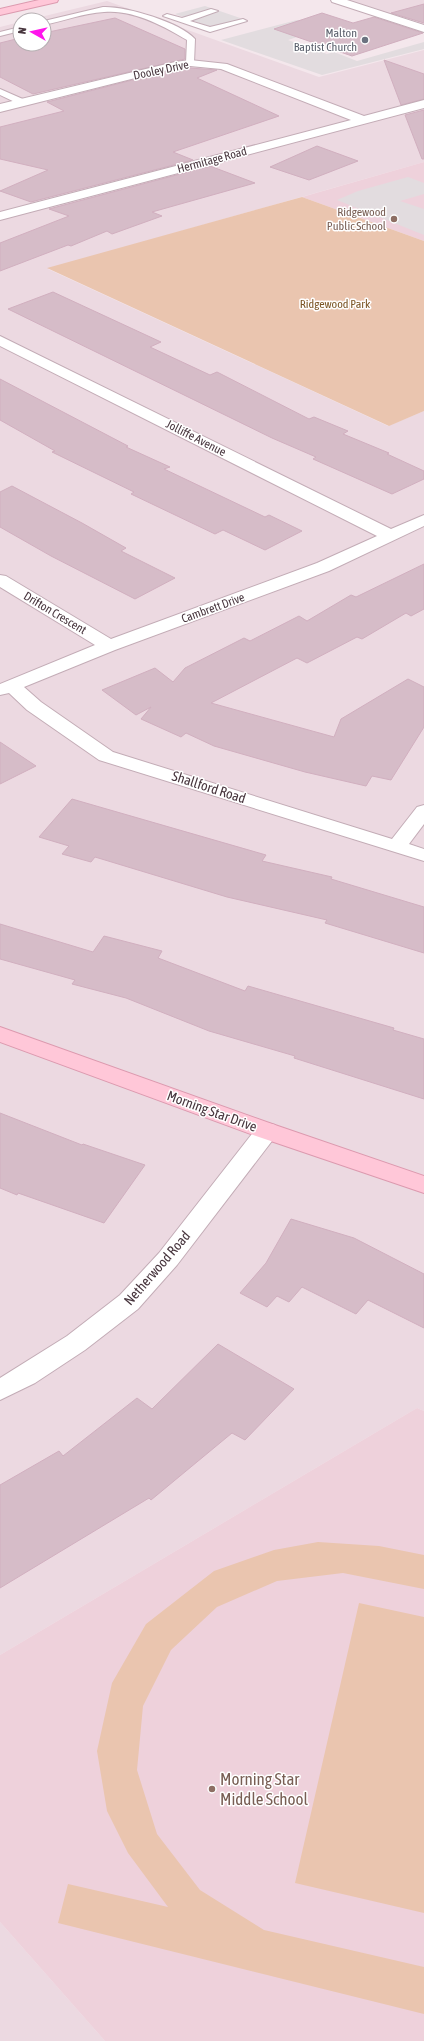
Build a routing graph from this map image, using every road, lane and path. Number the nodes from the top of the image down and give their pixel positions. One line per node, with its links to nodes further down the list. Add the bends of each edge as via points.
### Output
1 (53, 0): 5 (street)
2 (336, 0): 9 (street)
3 (135, 5): 6 (lane)
4 (214, 11): 6 (lane)
5 (0, 12)
6 (182, 21): 7 (lane, via 210,30)
7 (244, 21)
8 (52, 22): 12 (lane, via 110,9 126,11 180,31 191,39)
9 (424, 29)
10 (12, 31): 11 (lane)
11 (0, 34)
12 (190, 63): 14 (street, Dooley Drive); 17 (street, Dooley Drive, via 223,66)
13 (0, 92): 14 (lane)
14 (22, 102): 16 (street, Dooley Drive)
15 (424, 104): 17 (street, Hermitage Road)
16 (0, 108)
17 (363, 120): 18 (street, Hermitage Road)
18 (0, 216)
19 (0, 340): 21 (street, Jolliffe Avenue)
20 (424, 520): 21 (street, Cambrett Drive)
21 (391, 536): 23 (street, Cambrett Drive, via 323,567)
22 (0, 580): 23 (street, Drifton Crescent)
23 (109, 646): 24 (street, Cambrett Drive)
24 (6, 688): 26 (street, Shallford Road, via 106,756)
25 (424, 811): 26 (street)
26 (396, 846): 27 (street, Shallford Road)
27 (424, 855)
28 (0, 1034): 29 (street, Morning Star Drive)
29 (267, 1131): 30 (street, Morning Star Drive); 31 (street, Netherwood Road, via 168,1259 129,1302 76,1343)
30 (424, 1185)
31 (0, 1390)

